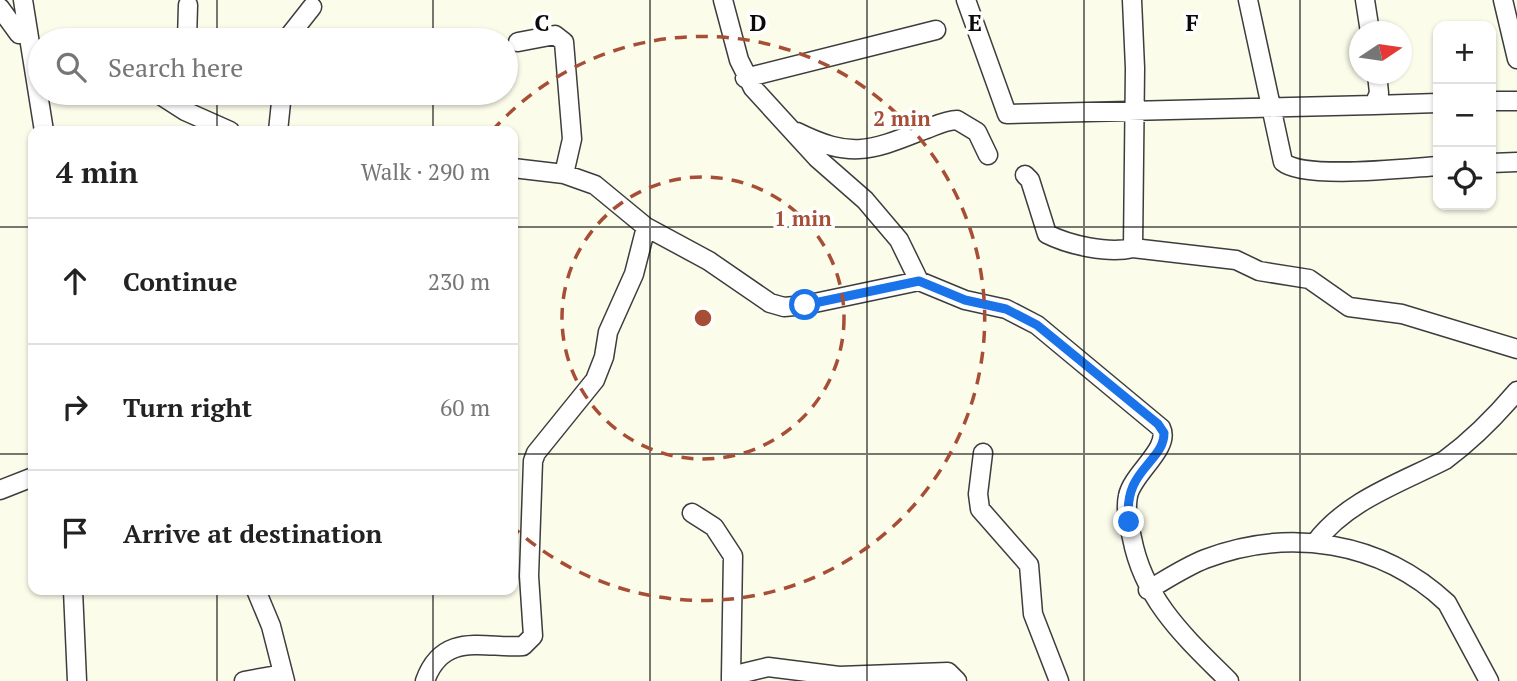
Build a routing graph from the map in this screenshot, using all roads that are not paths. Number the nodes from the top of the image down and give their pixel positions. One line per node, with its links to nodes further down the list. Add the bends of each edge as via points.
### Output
1 (23, 0): 16 (street)
2 (723, 0): 20 (street)
3 (966, 0): 32 (street, via 1007,114)
4 (1132, 0): 32 (street)
5 (1248, 0): 30 (street)
6 (1365, 0): 11 (street)
7 (1503, 0): 19 (street)
8 (188, 5): 12 (street)
9 (313, 7): 13 (street)
10 (0, 8): 16 (street)
11 (1368, 21)
12 (187, 28)
13 (296, 28)
14 (936, 30): 20 (street)
15 (0, 33): 16 (street)
16 (24, 36): 18 (street)
17 (518, 42): 42 (street, via 555,35 564,43 572,139)
18 (28, 47)
19 (1517, 58)
20 (746, 78): 36 (street)
21 (1378, 84): 29 (street)
22 (1496, 101): 23 (street)
23 (1517, 101)
24 (1433, 103): 29 (street)
25 (41, 105): 33 (street)
26 (176, 105): 31 (street)
27 (185, 105): 31 (street)
28 (281, 105): 35 (street)
29 (1374, 105): 30 (street)
30 (1269, 107): 32 (street); 40 (street, via 1283,162 1289,166 1365,171)
31 (185, 111): 34 (street)
32 (1133, 113): 45 (street)
33 (43, 126)
34 (219, 126)
35 (279, 126)
36 (791, 128): 37 (street, via 836,149 853,151 957,120 976,132); 46 (street, via 899,240)
37 (988, 155)
38 (1517, 162): 39 (street)
39 (1496, 163)
40 (1433, 166)
41 (518, 169): 42 (street)
42 (564, 174): 44 (street, via 595,185)
43 (1025, 176): 45 (street, via 1047,234 1062,241)
44 (646, 227): 46 (street, via 784,307); 61 (street, via 595,380 533,461 529,576 533,636 523,646 468,642 438,661)
45 (1133, 248): 47 (street, via 1236,260 1259,271 1309,279 1349,307 1402,314)
46 (919, 281): 54 (street, via 965,300 1006,309 1037,325 1161,428 1162,444 1133,482 1127,505 1135,553)
47 (1517, 349)
48 (1517, 391): 53 (street, via 1459,450 1347,511)
49 (983, 453): 63 (street, via 980,509 1029,565 1034,614)
50 (28, 479): 51 (street)
51 (0, 490)
52 (692, 513): 58 (street, via 714,527 733,556)
53 (1315, 543): 54 (street, via 1236,549 1189,566); 65 (street, via 1343,545 1376,557 1407,571 1437,594 1447,603)
54 (1148, 590): 64 (street, via 1163,613)
55 (73, 595): 59 (street)
56 (258, 595): 57 (street)
57 (284, 677): 60 (street)
58 (731, 679): 62 (street, via 780,667 839,676 947,672)
59 (77, 681)
60 (244, 681)
61 (425, 681)
62 (957, 681)
63 (1059, 681)
64 (1229, 681)
65 (1489, 681)

